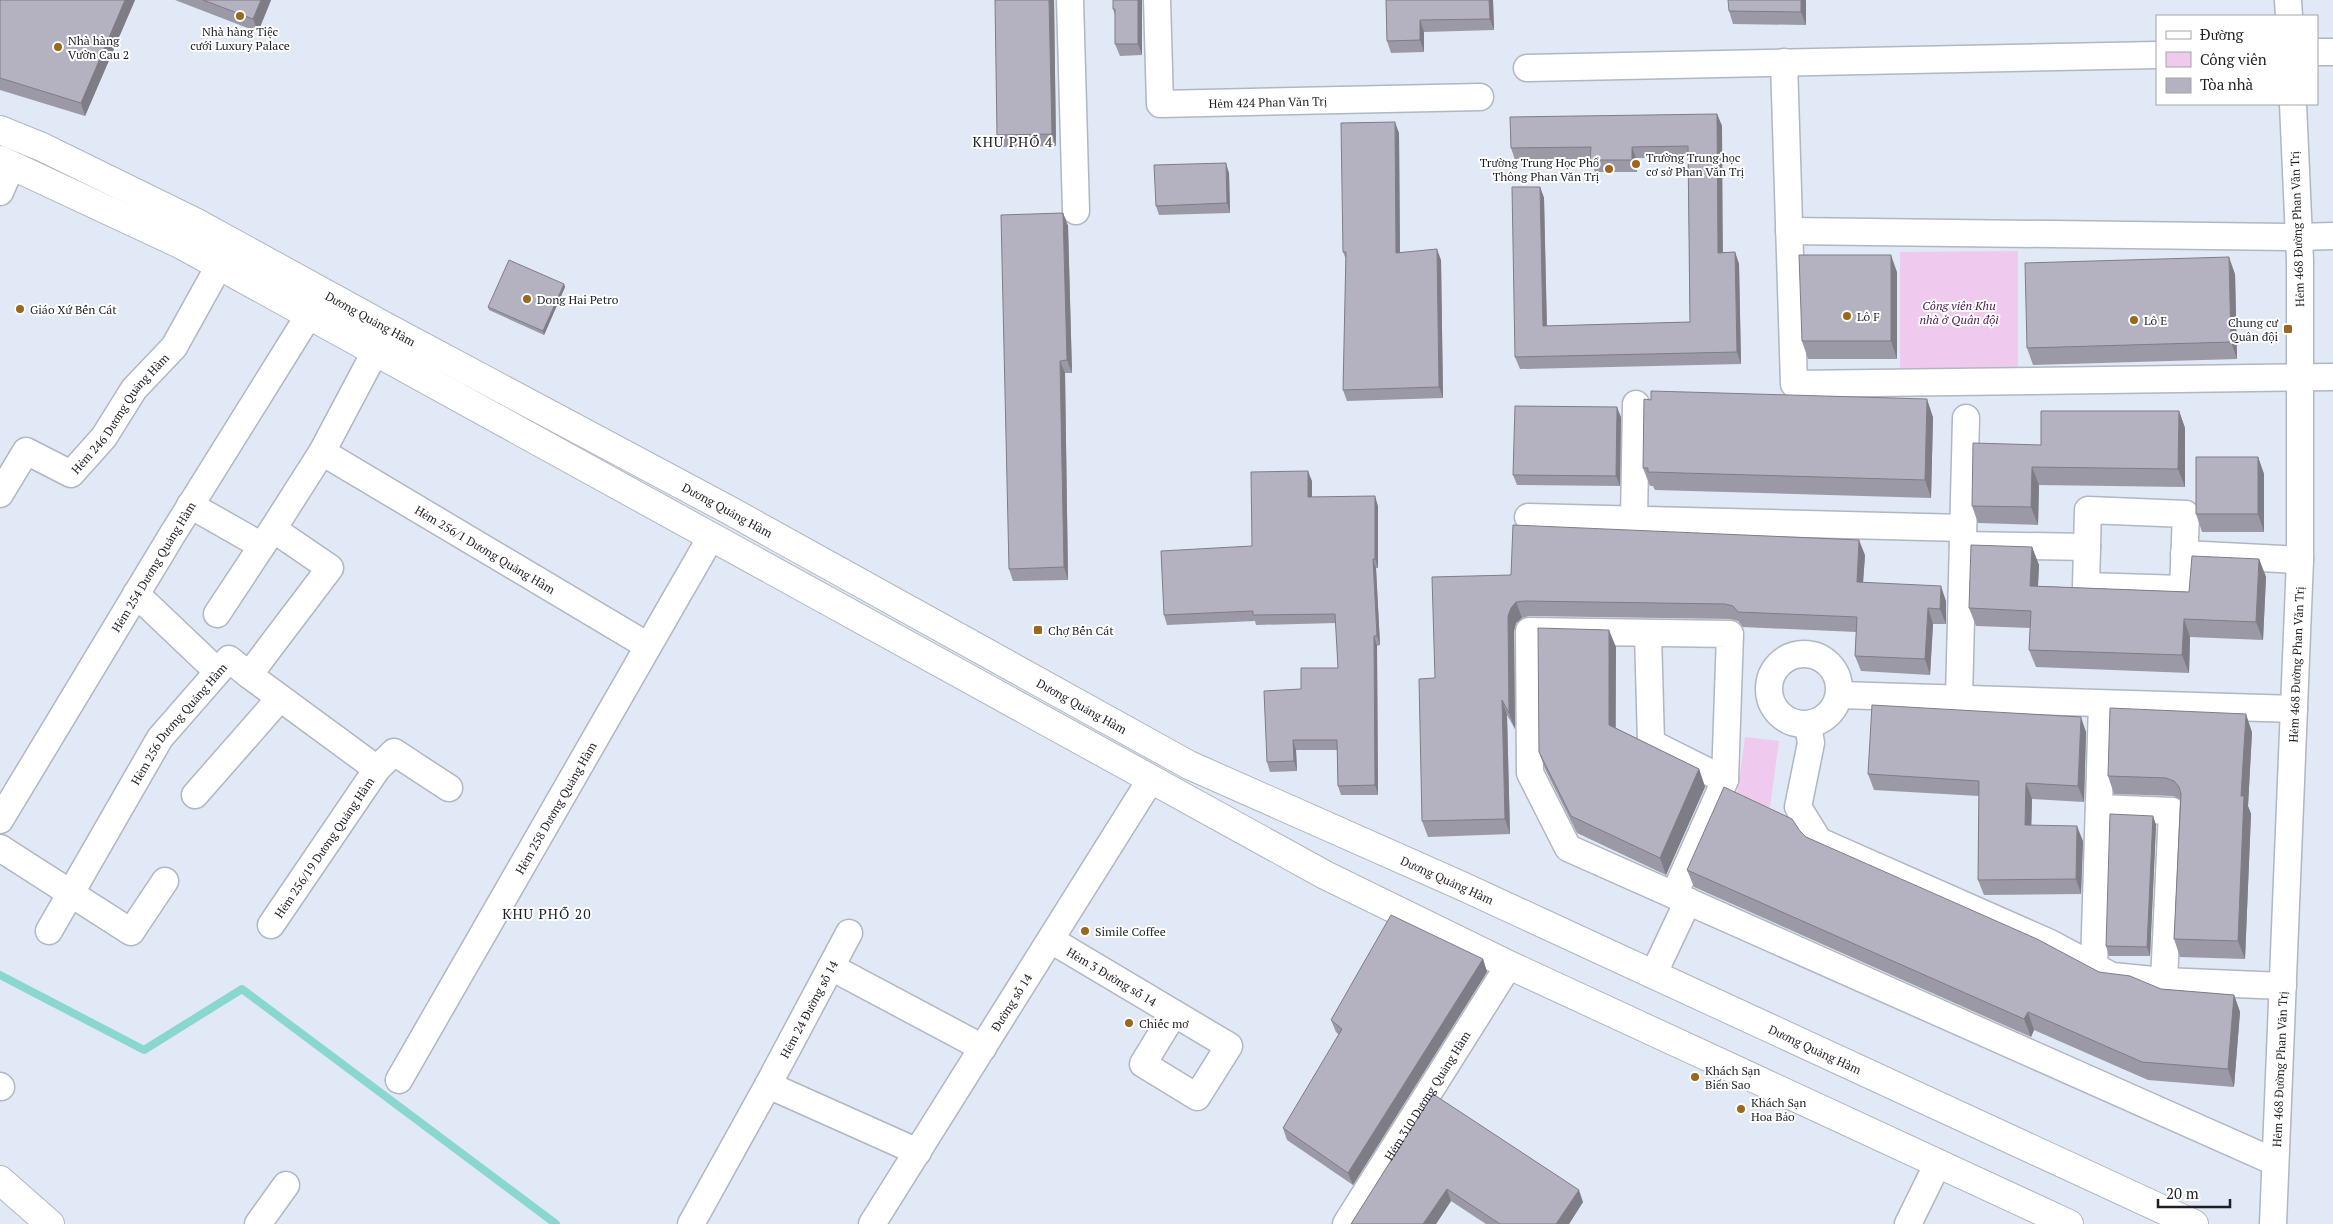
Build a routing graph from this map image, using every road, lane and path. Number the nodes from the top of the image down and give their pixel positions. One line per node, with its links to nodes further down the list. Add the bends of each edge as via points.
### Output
1 (1070, 0): 15 (street)
2 (1157, 0): 10 (street, Hẻm 424 Phan Văn Trị, via 1160,104)
3 (2288, 0): 4 (street)
4 (2289, 15)
5 (2318, 52): 6 (street)
6 (2333, 52)
7 (2156, 55): 8 (street)
8 (1784, 62): 9 (street); 16 (street)
9 (1527, 68)
10 (1480, 97)
11 (2293, 105): 18 (street, Hẻm 468 Đường Phan Văn Trị)
12 (0, 130): 51 (street, Dương Quảng Hàm, via 42,147 195,222 736,514)
13 (6, 162): 14 (street); 19 (street, via 182,245)
14 (0, 192)
15 (1076, 211)
16 (1789, 231): 18 (street); 23 (street, via 1794,384)
17 (2333, 236): 18 (street)
18 (2298, 237): 23 (street, Hẻm 468 Đường Phan Văn Trị)
19 (219, 266): 20 (street); 27 (street, Hẻm 246 Dương Quảng Hàm, via 174,346 134,389 104,437 70,474 26,451)
20 (309, 315): 21 (street); 28 (street, Hẻm 254 Dương Quảng Hàm)
21 (375, 352): 26 (street); 32 (street)
22 (2333, 377): 23 (street)
23 (2300, 378): 36 (street, Hẻm 468 Đường Phan Văn Trị)
24 (1636, 404): 30 (street)
25 (1966, 418): 33 (street)
26 (322, 452): 31 (street); 40 (street, Hẻm 256/1 Dương Quảng Hàm)
27 (0, 494)
28 (190, 505): 31 (street); 37 (street, Hẻm 254 Dương Quảng Hàm)
29 (1528, 517): 30 (street)
30 (1634, 520): 33 (street)
31 (268, 537): 38 (street); 42 (street, via 330,568)
32 (711, 537): 40 (street, Hẻm 258 Dương Quảng Hàm); 53 (street)
33 (1963, 537): 34 (street); 47 (street)
34 (2087, 547): 35 (street, via 2086,586 2183,589); 35 (street, via 2088,510 2186,514)
35 (2184, 554): 36 (street)
36 (2300, 560): 49 (street, Hẻm 468 Đường Phan Văn Trị)
37 (136, 594): 41 (street); 58 (street, Hẻm 254 Dương Quảng Hàm)
38 (217, 614)
39 (1648, 633): 43 (street, via 1730,634); 54 (street, via 1651,743); 62 (street, via 1529,631 1530,773 1568,848)
40 (648, 646): 75 (street, Hẻm 258 Dương Quảng Hàm)
41 (217, 671): 42 (street, Hẻm 256 Dương Quảng Hàm, via 229,659); 61 (street, Hẻm 256 Dương Quảng Hàm, via 160,738)
42 (249, 675): 46 (street, Hẻm 256/19 Dương Quảng Hàm)
43 (1728, 687): 44 (street); 54 (street)
44 (1768, 689): 45 (street, via 1776,667 1797,654 1809,654 1829,664 1840,684); 50 (street, via 1770,701 1780,716 1796,724)
45 (1839, 695): 47 (street); 50 (street, via 1829,715)
46 (280, 698): 52 (street, Hẻm 256/19 Dương Quảng Hàm); 56 (street)
47 (1959, 699): 48 (street)
48 (2102, 704): 49 (street); 57 (street)
49 (2294, 709): 72 (street, Hẻm 468 Đường Phan Văn Trị)
50 (1808, 725): 68 (street, via 1811,743 1798,807 1819,841)
51 (1167, 753): 53 (street); 70 (street, Dương Quảng Hàm)
52 (376, 769): 55 (street, Hẻm 256/19 Dương Quảng Hàm, via 394,752); 63 (street, Hẻm 256/19 Dương Quảng Hàm)
53 (1150, 779): 66 (street, Đường số 14); 67 (street, via 1325,875)
54 (1725, 780): 62 (street)
55 (449, 788)
56 (194, 795)
57 (2099, 808): 68 (street); 71 (street, via 2172,810)
58 (0, 820)
59 (0, 848): 61 (street)
60 (166, 881): 61 (street, via 132,932)
61 (71, 893): 64 (street, Hẻm 256 Dương Quảng Hàm)
62 (1681, 898): 70 (street); 78 (street)
63 (271, 925)
64 (49, 931)
65 (849, 932): 69 (street, Hẻm 24 Đường số 14)
66 (1051, 940): 73 (street, Hẻm 3 Đường số 14); 74 (street, Đường số 14)
67 (1508, 965): 79 (street); 86 (street, Hẻm 310 Dương Quảng Hàm)
68 (2094, 965): 71 (street, via 2112,976)
69 (831, 967): 74 (street); 76 (street, Hẻm 24 Đường số 14)
70 (1653, 975): 89 (street, Dương Quảng Hàm)
71 (2164, 981): 72 (street)
72 (2283, 986): 78 (street, Hẻm 468 Đường Phan Văn Trị)
73 (1174, 1013)
74 (983, 1048): 77 (street, Đường số 14)
75 (399, 1080)
76 (768, 1085): 77 (street); 84 (street, Hẻm 24 Đường số 14)
77 (918, 1152): 85 (street, Đường số 14)
78 (2275, 1162): 90 (street, Hẻm 468 Đường Phan Văn Trị)
79 (1938, 1163): 87 (street); 88 (street)
80 (0, 1180): 82 (street)
81 (286, 1184): 83 (street)
82 (50, 1224)
83 (258, 1224)
84 (691, 1224)
85 (872, 1224)
86 (1346, 1224)
87 (1908, 1224)
88 (2069, 1224)
89 (2194, 1224)
90 (2273, 1224)

